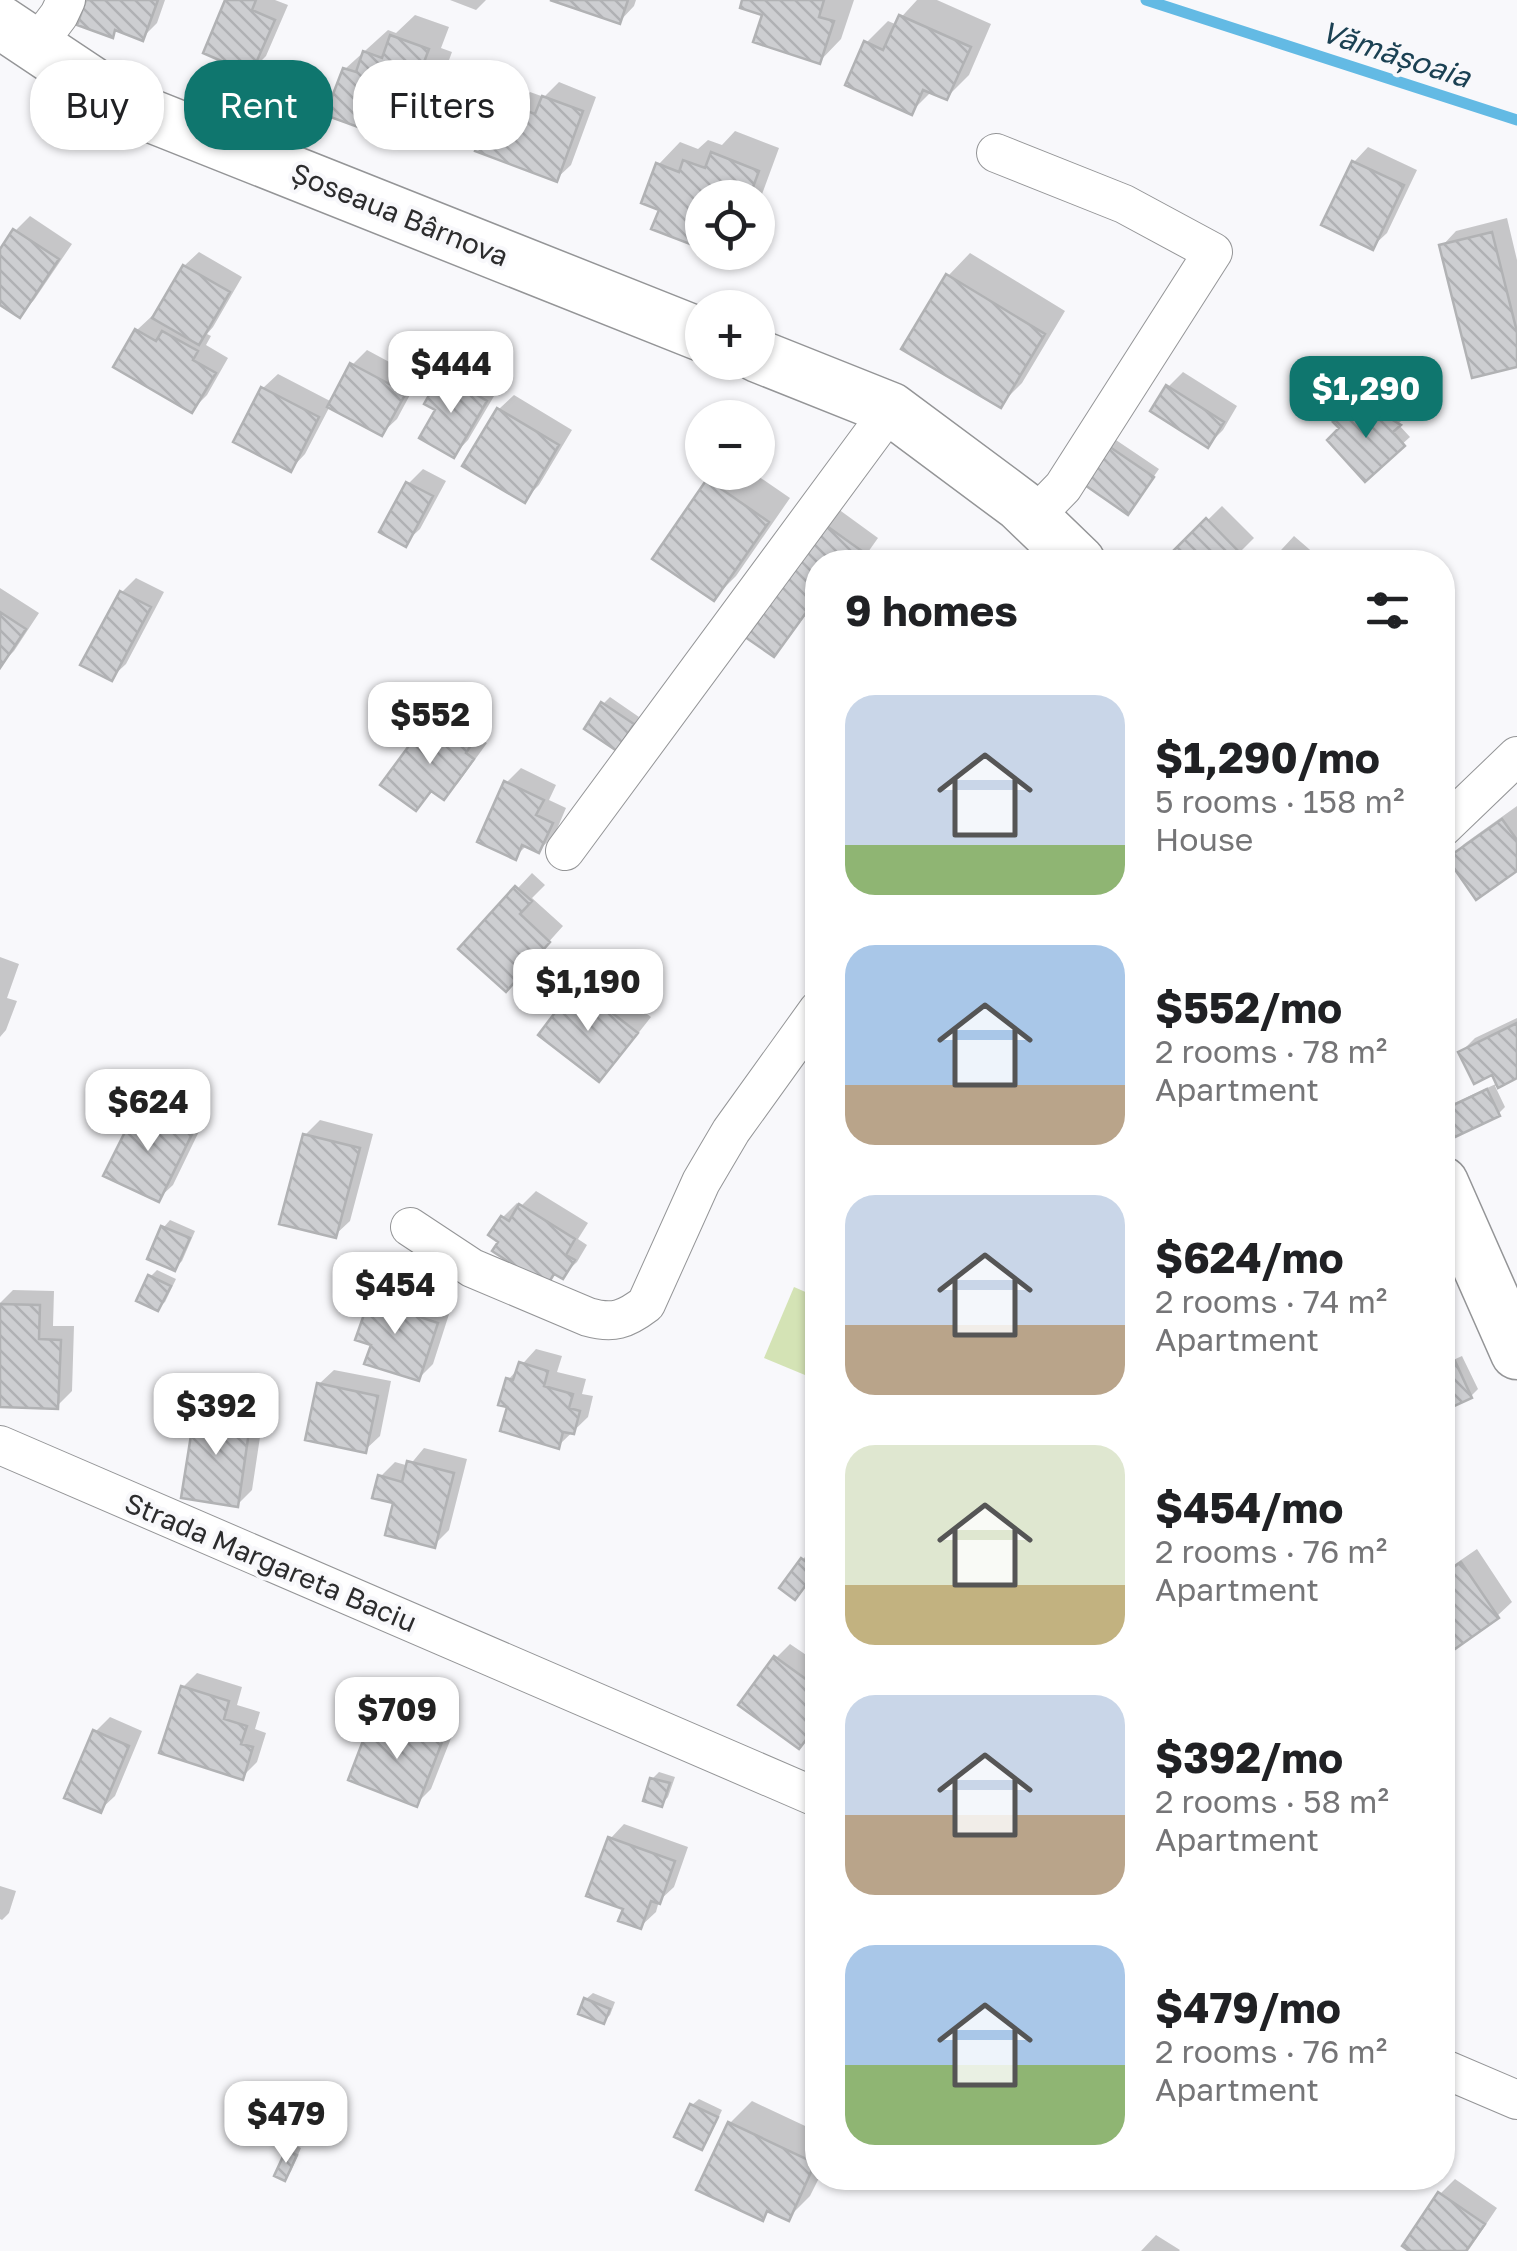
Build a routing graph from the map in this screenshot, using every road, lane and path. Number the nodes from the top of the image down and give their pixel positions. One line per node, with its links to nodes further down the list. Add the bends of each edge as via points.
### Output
1 (66, 0): 2 (street, via 59,15)
2 (18, 34): 4 (main road, Șoseaua Bârnova, via 126,106)
3 (996, 153): 7 (street, via 1124,204 1213,252 1063,488)
4 (685, 328)
5 (775, 363): 6 (main road)
6 (891, 409): 7 (main road); 11 (street)
7 (1033, 518): 8 (main road)
8 (1066, 550)
9 (1517, 756): 10 (street)
10 (1455, 816)
11 (565, 851)
12 (805, 1028): 14 (street, via 700,1182 646,1304 630,1316 606,1322 588,1317 472,1268)
13 (1455, 1213): 15 (main road)
14 (410, 1227)
15 (1517, 1353)
16 (0, 1445): 17 (street, Strada Margareta Baciu)
17 (805, 1792)
18 (1455, 2074): 19 (street)
19 (1517, 2100)

